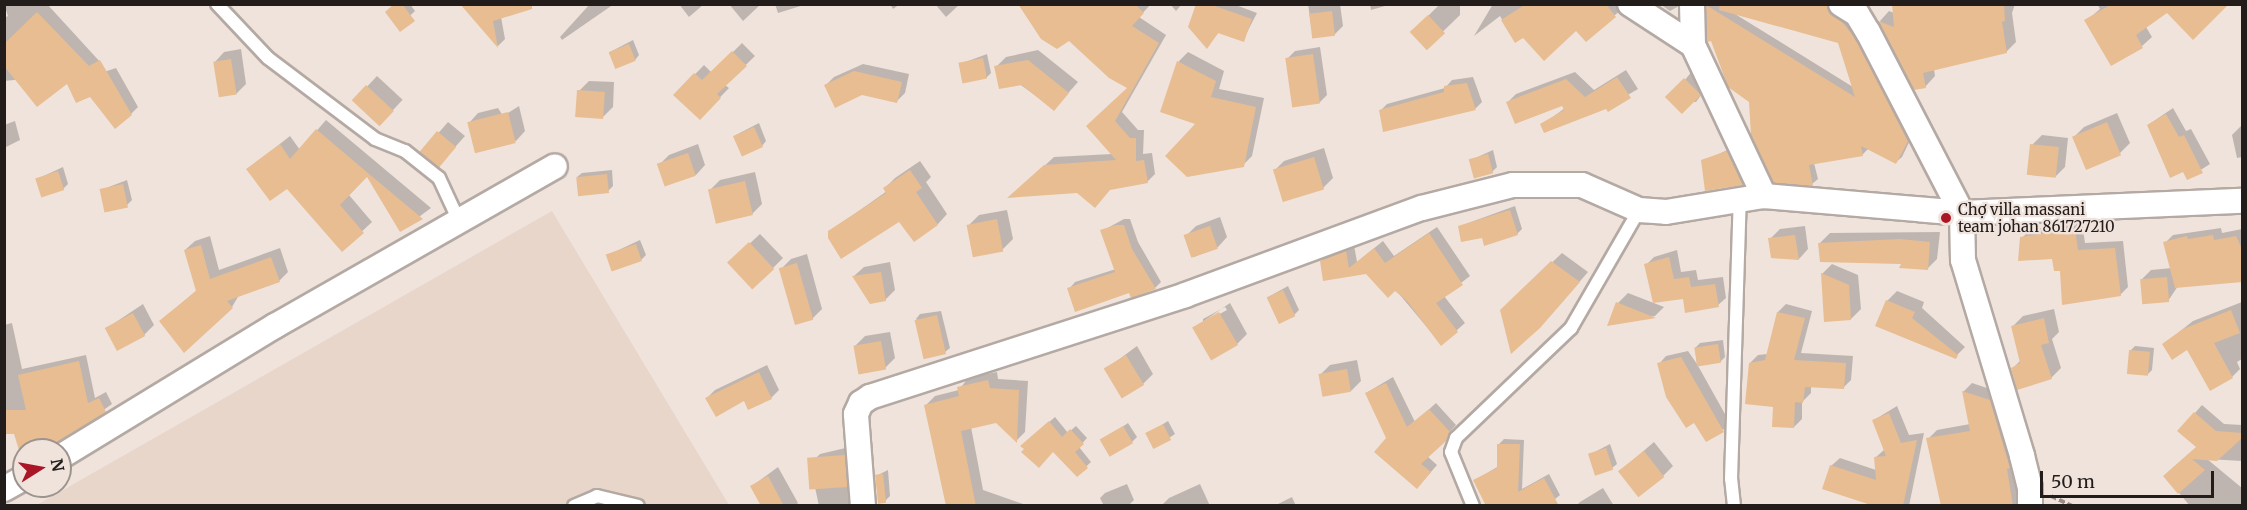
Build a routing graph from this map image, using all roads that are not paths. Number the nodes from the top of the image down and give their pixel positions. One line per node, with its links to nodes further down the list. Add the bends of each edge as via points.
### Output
1 (217, 4): 11 (lane, via 268,58 375,139 405,151 439,178)
2 (1630, 4): 5 (street)
3 (1692, 4): 5 (street)
4 (1841, 4): 10 (street, via 1857,14 1868,32)
5 (1693, 45): 7 (street)
6 (555, 166): 11 (street)
7 (1752, 198): 9 (street, via 1666,212); 10 (street); 17 (lane, via 1731,479)
8 (2242, 201): 10 (street)
9 (1639, 210): 15 (street, via 1581,185 1547,184 1513,185 1422,207 1185,295 870,397 861,403 856,414); 16 (lane, via 1571,328 1456,438 1452,458)
10 (1962, 213): 18 (street, via 1963,260 2022,456)
11 (459, 221): 12 (street, via 275,326)
12 (72, 450)
13 (574, 506): 14 (lane, via 597,496)
14 (638, 506)
15 (863, 506)
16 (1473, 506)
17 (1734, 506)
18 (2030, 506)

